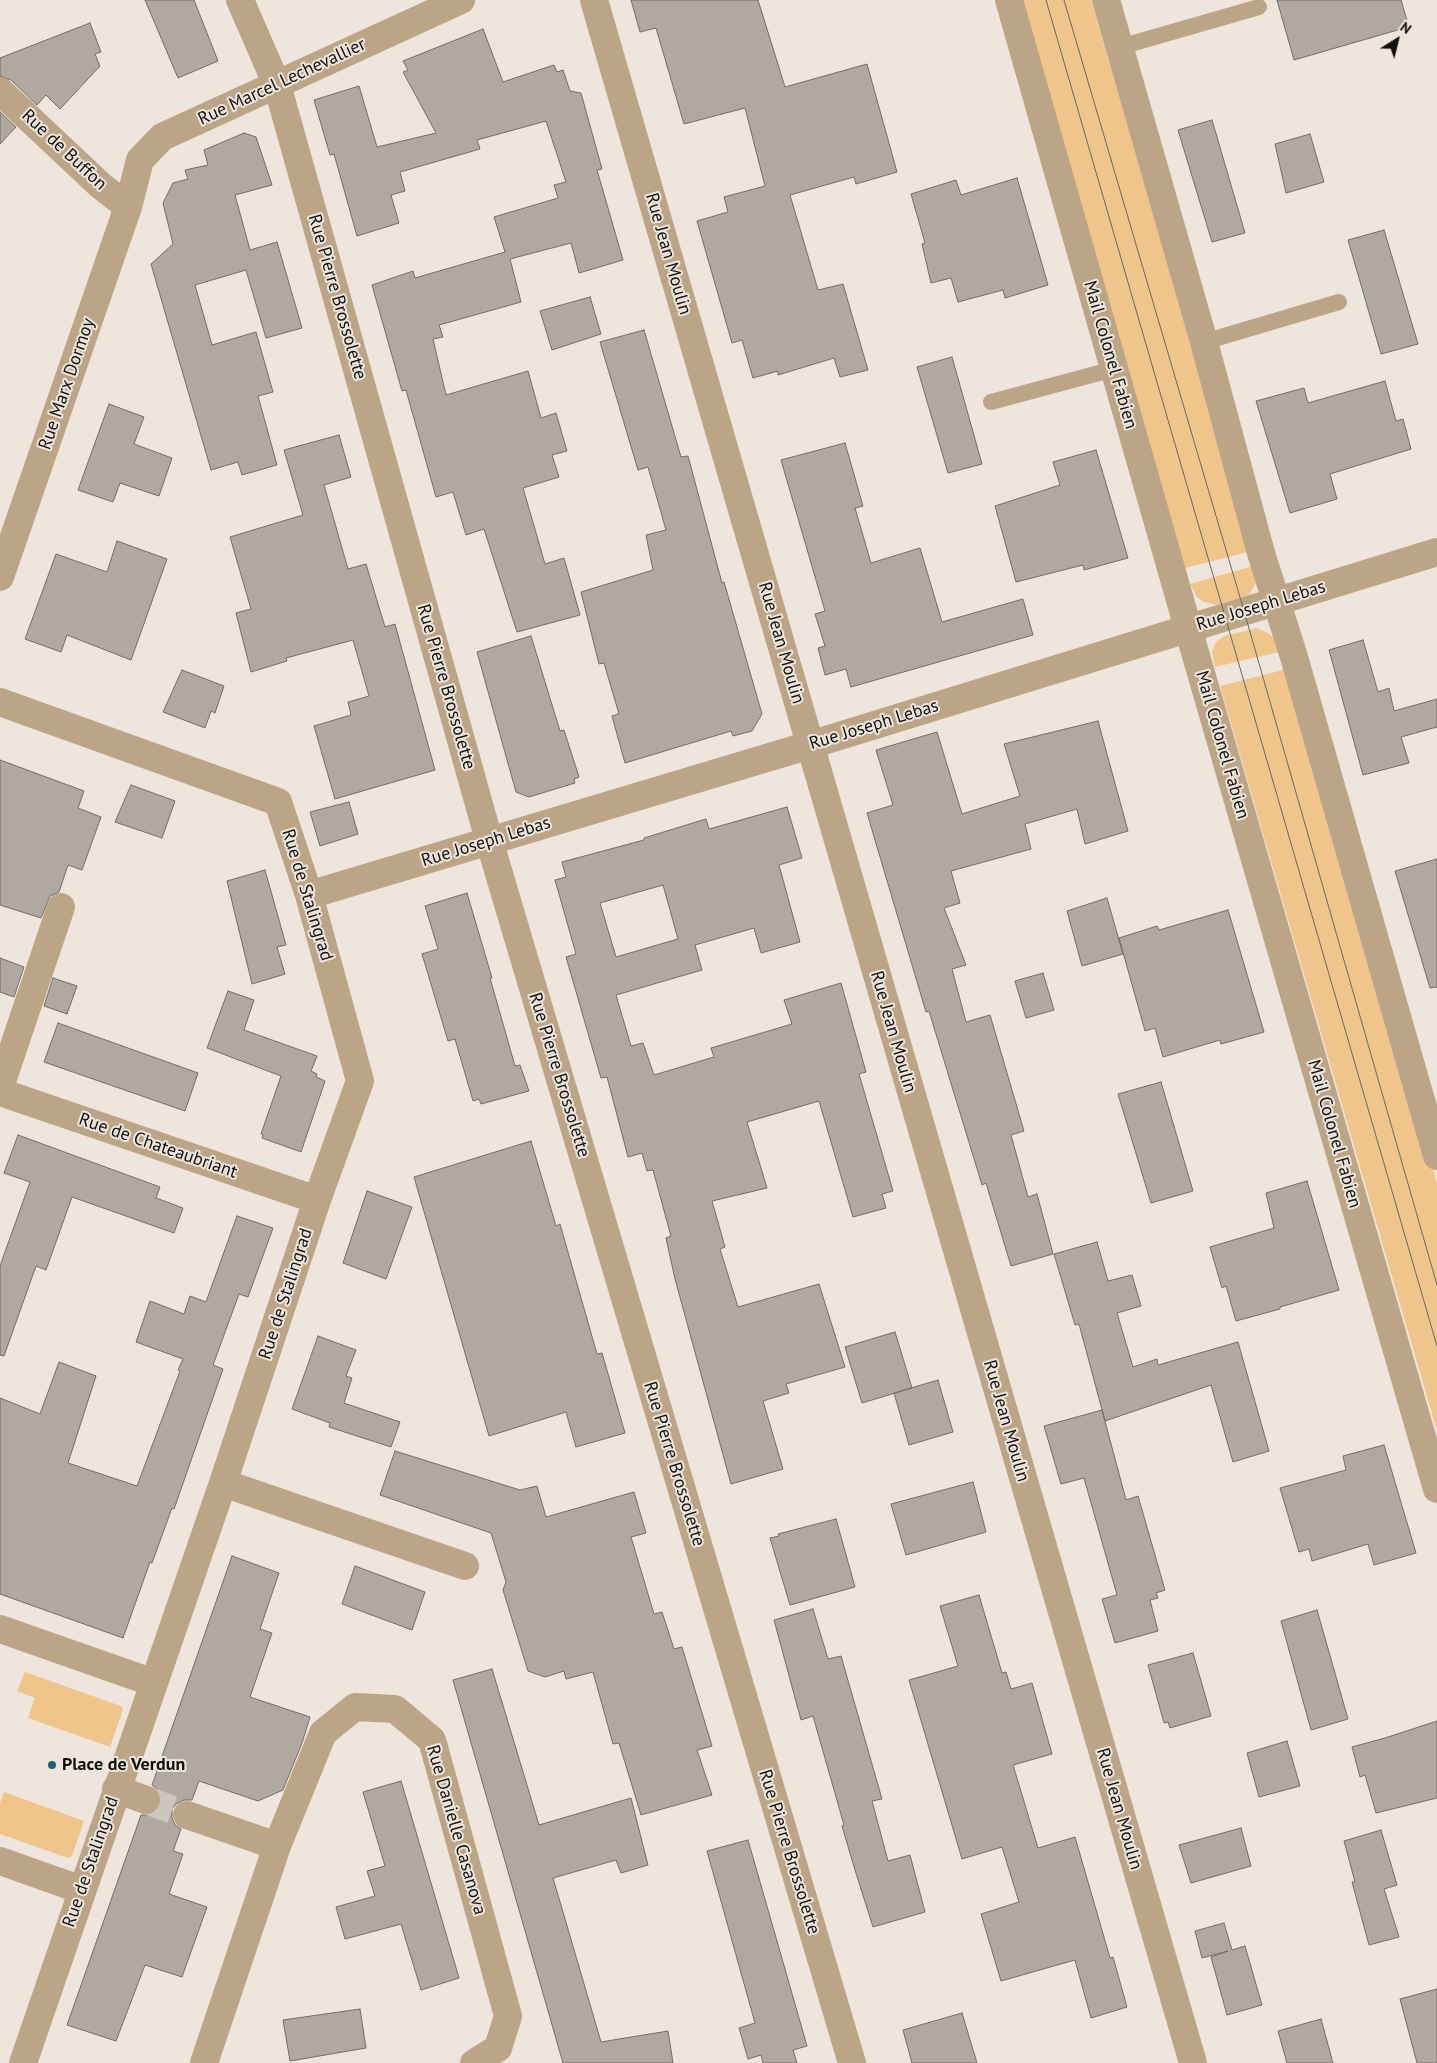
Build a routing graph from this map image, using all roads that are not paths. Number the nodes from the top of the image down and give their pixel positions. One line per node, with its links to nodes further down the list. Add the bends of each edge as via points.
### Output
1 (240, 0): 8 (street, Rue Pierre Brossolette)
2 (461, 0): 8 (street, Rue Marcel Lechevallier)
3 (594, 0): 20 (street, Rue Jean Moulin)
4 (1009, 0): 13 (street, Mail Colonel Fabien)
5 (1106, 0): 7 (street)
6 (1259, 7): 7 (lane)
7 (1120, 47): 12 (street)
8 (276, 85): 10 (street, Rue Marcel Lechevallier, via 162,137 140,160); 21 (street, Rue Pierre Brossolette)
9 (0, 91): 10 (street, Rue de Buffon, via 100,185)
10 (131, 200): 16 (street, Rue Marx Dormoy)
11 (1339, 302): 12 (lane)
12 (1204, 342): 17 (street)
13 (1114, 368): 14 (lane); 18 (street, Mail Colonel Fabien)
14 (991, 402)
15 (1437, 552): 17 (street, Rue Joseph Lebas)
16 (0, 577)
17 (1276, 602): 18 (street, Rue Joseph Lebas); 26 (street)
18 (1188, 628): 20 (street, Rue Joseph Lebas); 29 (street, Mail Colonel Fabien)
19 (0, 702): 22 (street, Rue de Stalingrad, via 278,802)
20 (810, 745): 21 (street, Rue Joseph Lebas); 45 (street, Rue Jean Moulin)
21 (489, 840): 22 (street, Rue Joseph Lebas); 44 (street, Rue Pierre Brossolette)
22 (309, 895): 27 (street, Rue de Stalingrad, via 360,1081)
23 (61, 907): 24 (street)
24 (0, 1087)
25 (0, 1092): 27 (street, Rue de Chateaubriant)
26 (1437, 1156)
27 (317, 1200): 28 (street, Rue de Stalingrad)
28 (223, 1483): 30 (street); 32 (street, Rue de Stalingrad)
29 (1437, 1488)
30 (465, 1566)
31 (0, 1629): 32 (street)
32 (154, 1683): 33 (street, Rue de Stalingrad)
33 (116, 1789): 34 (street); 38 (street, Rue de Stalingrad)
34 (146, 1800)
35 (186, 1814): 36 (street)
36 (277, 1846): 42 (street, Rue Danielle Casanova); 43 (street, Rue Danielle Casanova, via 323,1733 355,1707 395,1709 432,1740 508,2016 498,2048)
37 (0, 1861): 38 (street)
38 (82, 1890): 41 (street, Rue de Stalingrad)
39 (0, 2061): 40 (street)
40 (6, 2063)
41 (23, 2063)
42 (204, 2063)
43 (474, 2063)
44 (852, 2063)
45 (1193, 2063)

